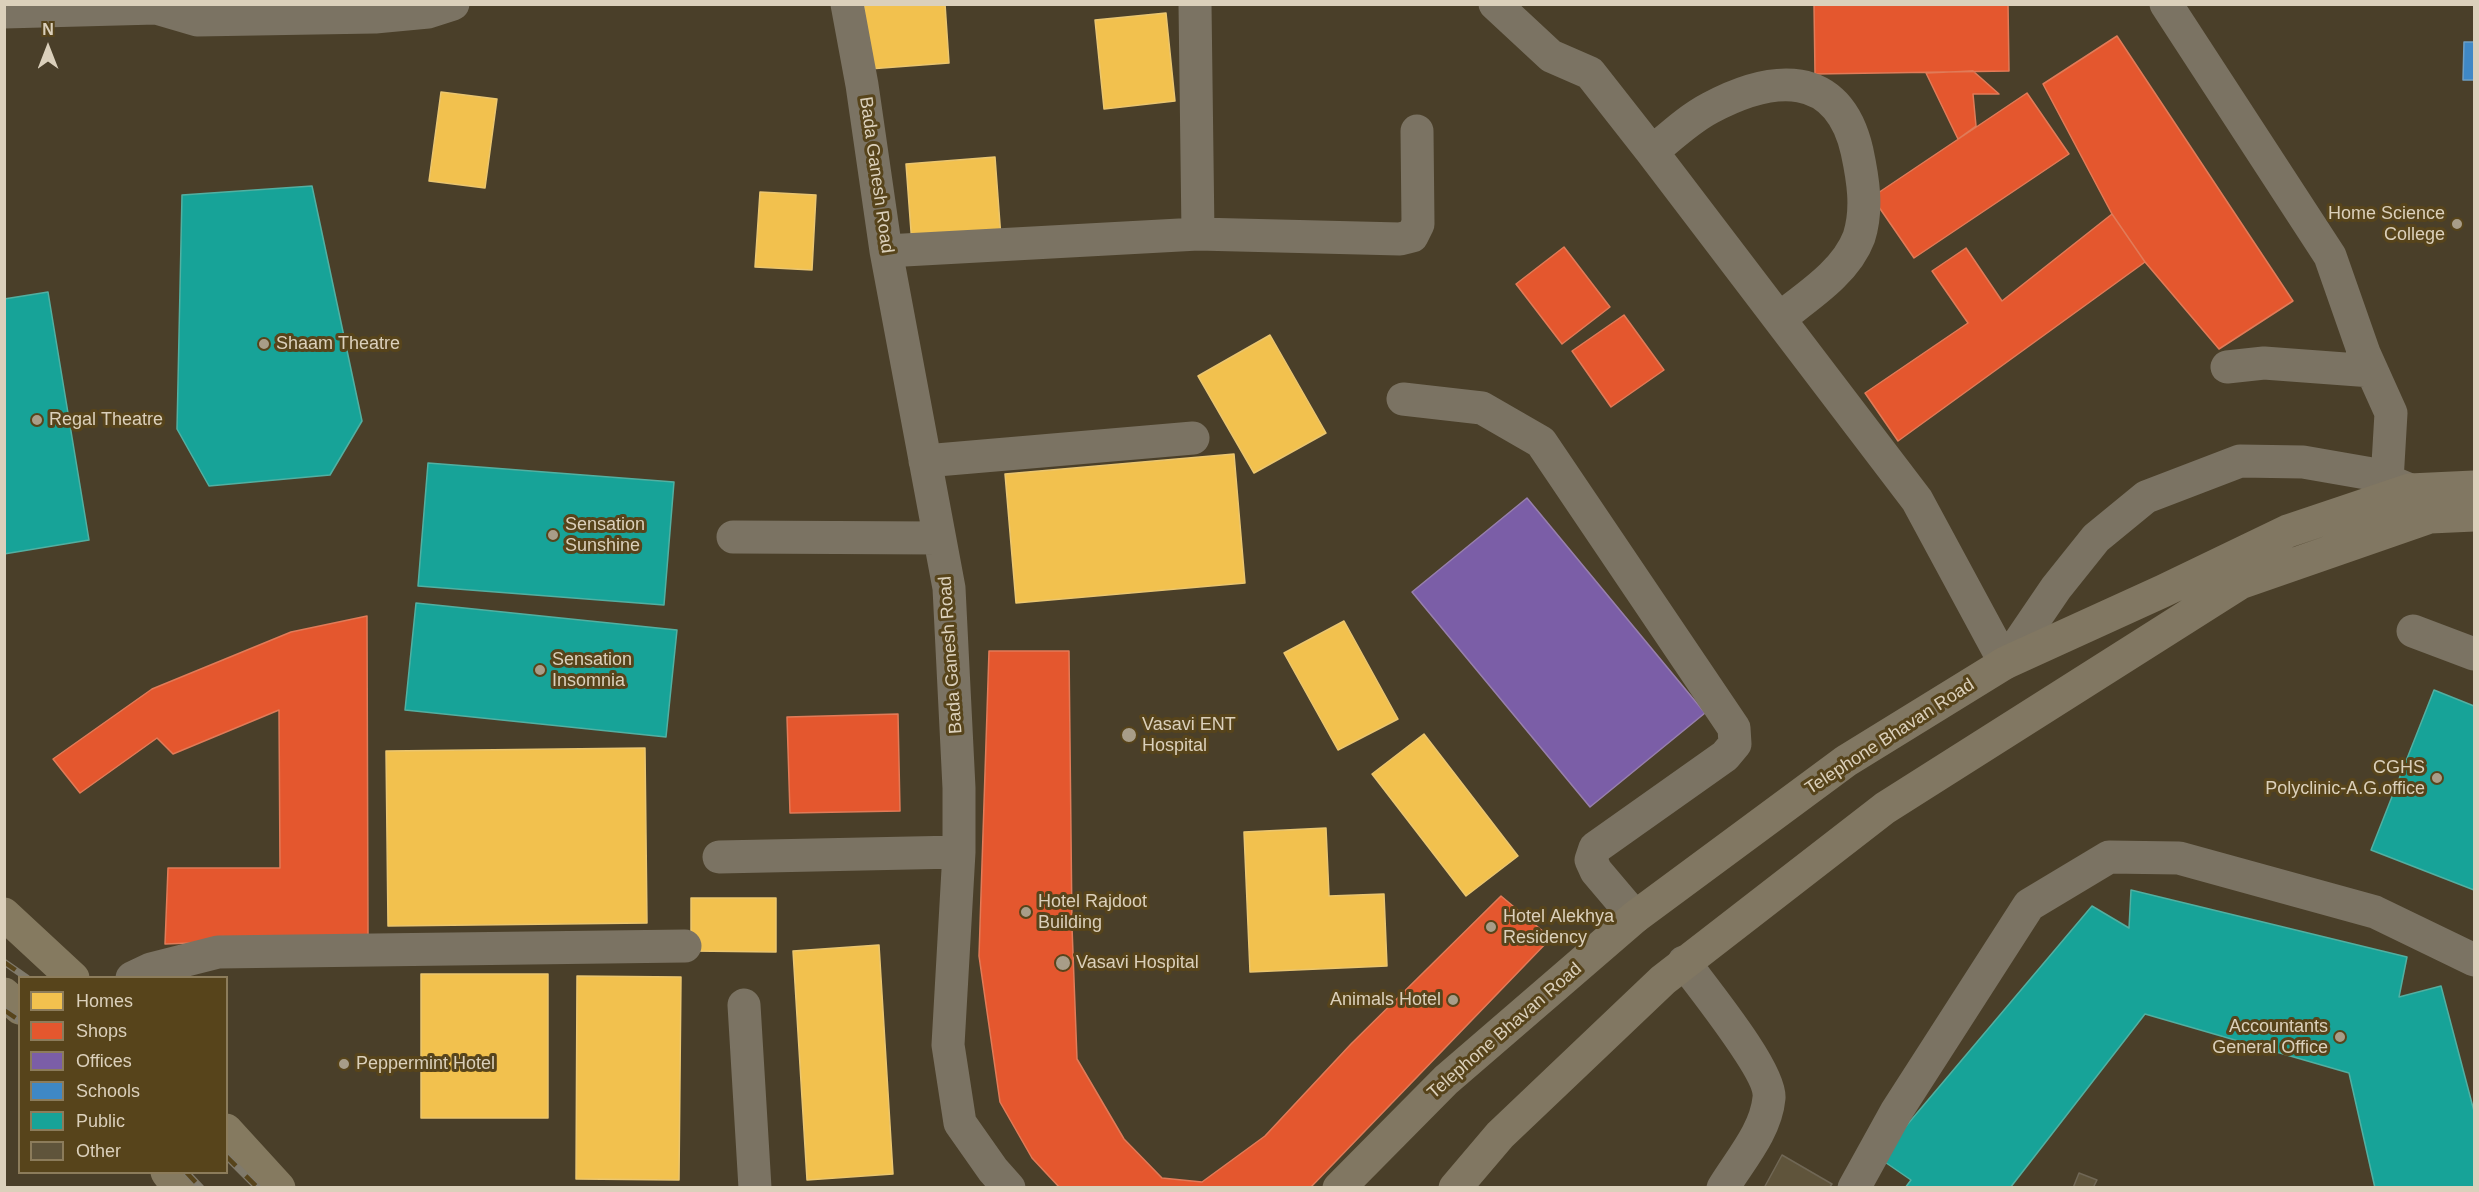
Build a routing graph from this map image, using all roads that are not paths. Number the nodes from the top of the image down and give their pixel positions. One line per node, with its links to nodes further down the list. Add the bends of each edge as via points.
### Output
1 (453, 4): 6 (street, via 428,12 375,16 197,20 156,8)
2 (847, 4): 10 (street, Bada Ganesh Road)
3 (1195, 4): 9 (street)
4 (1495, 4): 8 (street, via 1551,56 1590,73)
5 (2166, 4): 13 (street, via 2330,256)
6 (4, 12)
7 (1417, 131): 9 (street, via 1418,224 1413,236)
8 (1652, 152): 11 (street); 11 (street, via 1709,108 1760,87 1797,84 1827,95 1838,109 1853,135 1864,183 1858,237 1845,262)
9 (1198, 234): 10 (street)
10 (886, 251): 16 (street, Bada Ganesh Road)
11 (1780, 318): 24 (street, via 1917,500)
12 (2227, 367): 13 (street, via 2264,363)
13 (2372, 371): 17 (street, via 2391,413)
14 (1403, 399): 28 (street, via 1482,408 1541,442 1734,728 1735,744 1725,756 1595,848 1591,860 1596,871)
15 (1193, 438): 16 (street)
16 (925, 460): 21 (street, Bada Ganesh Road)
17 (2398, 486): 18 (main road, Telephone Bhavan Road); 24 (main road, Telephone Bhavan Road, via 2288,531); 24 (street, via 2372,474 2303,462 2240,460 2146,497 2096,538)
18 (2475, 487)
19 (2475, 515): 31 (main road, via 2430,517 2240,583 1886,808)
20 (733, 537): 21 (street)
21 (939, 538): 25 (street, Bada Ganesh Road, via 949,588)
22 (2413, 631): 23 (street)
23 (2475, 654)
24 (2005, 663): 28 (main road, Telephone Bhavan Road, via 1846,761)
25 (959, 852): 26 (street); 42 (street, Bada Ganesh Road, via 948,1045 960,1123)
26 (719, 857)
27 (4, 914): 32 (highway)
28 (1635, 917): 43 (main road, Telephone Bhavan Road, via 1446,1080)
29 (684, 946): 33 (street, via 218,952)
30 (2475, 960): 46 (street, via 2375,912 2179,858 2109,857 2029,905 1896,1112)
31 (1684, 962): 44 (main road, via 1500,1135); 45 (street, via 1758,1065 1770,1096 1763,1124)
32 (71, 976)
33 (136, 976)
34 (4, 993): 36 (highway)
35 (744, 1005): 41 (street)
36 (18, 1006)
37 (228, 1132): 40 (highway)
38 (168, 1174): 39 (highway)
39 (179, 1188)
40 (279, 1188)
41 (755, 1188)
42 (1009, 1188)
43 (1339, 1188)
44 (1455, 1188)
45 (1723, 1188)
46 (1854, 1188)

